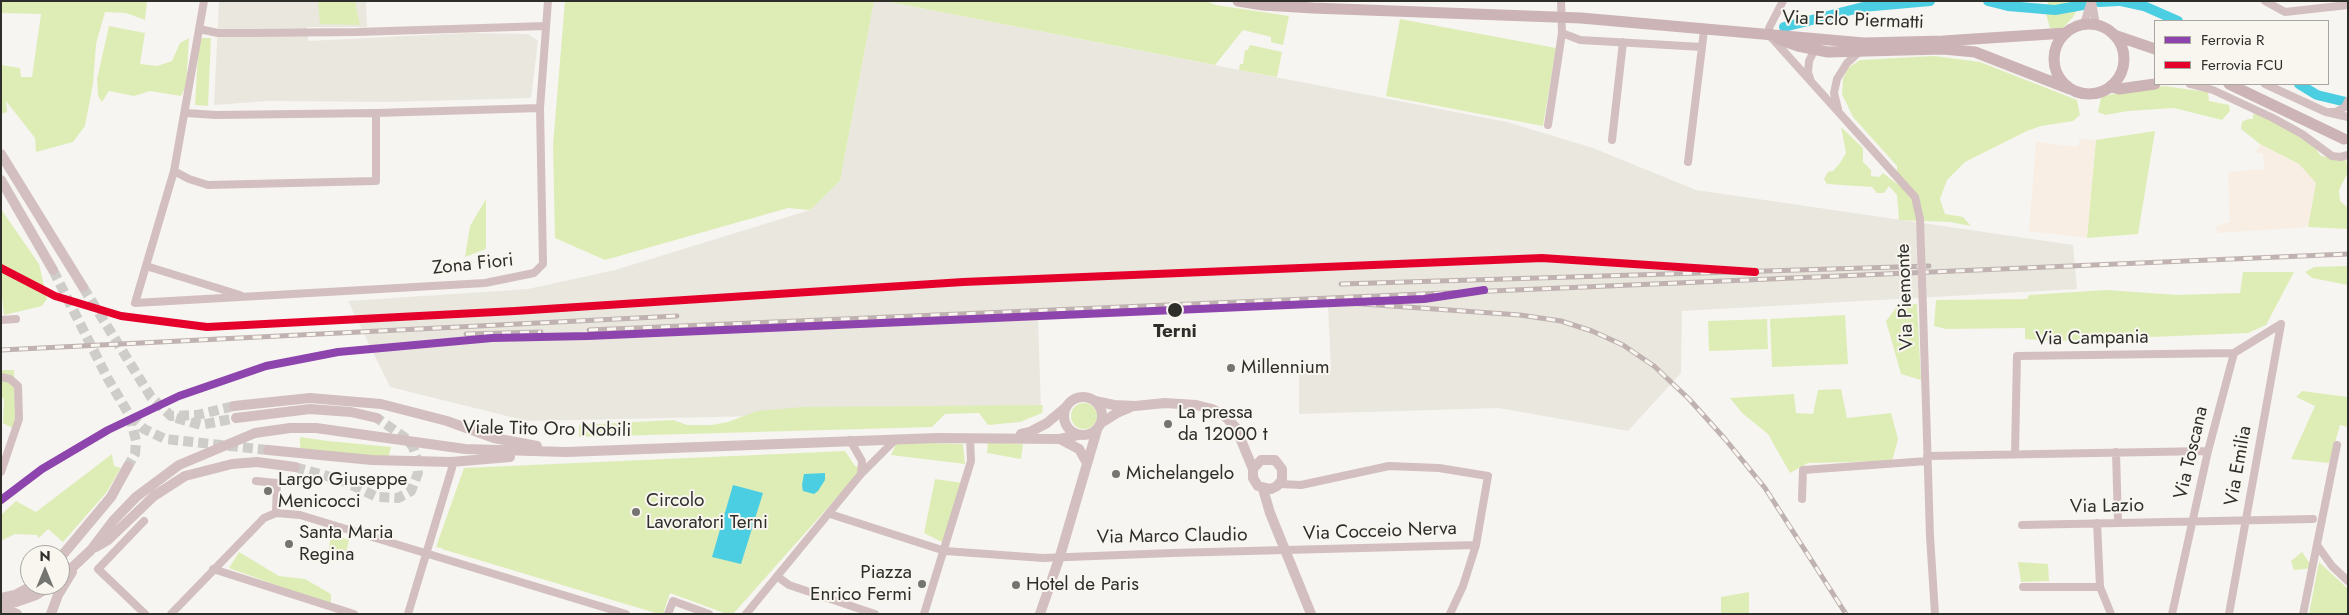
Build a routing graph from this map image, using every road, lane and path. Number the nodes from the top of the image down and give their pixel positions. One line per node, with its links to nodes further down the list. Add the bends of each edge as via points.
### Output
1 (204, 1): 13 (street, Zona Fiori)
2 (548, 1): 12 (street, Zona Fiori)
3 (1238, 1): 9 (main road, via 1313,8)
4 (1561, 1): 9 (street)
5 (1783, 1): 18 (street, via 1769,28)
6 (2091, 1): 10 (street); 11 (street)
7 (2266, 1): 8 (street, via 2285,12)
8 (2348, 4)
9 (1562, 16): 14 (main road); 15 (street)
10 (2084, 24): 11 (main road); 16 (main road, Via Eclo Piermatti)
11 (2096, 25): 17 (main road)
12 (545, 26): 13 (street, via 249,33); 32 (street, Zona Fiori)
13 (199, 29): 35 (street, Zona Fiori)
14 (1704, 30): 18 (main road); 20 (street)
15 (1562, 33): 19 (street, via 1580,40); 38 (street)
16 (2066, 33): 21 (main road, Via Eclo Piermatti); 30 (main road, via 2059,41 2054,62 2057,72)
17 (2114, 35): 22 (main road); 29 (main road, via 2121,44 2124,68)
18 (1770, 36): 21 (main road, Via Eclo Piermatti); 23 (main road, Via Eclo Piermatti); 24 (street, Via Piemonte)
19 (1623, 42): 20 (street); 40 (street)
20 (1702, 47): 43 (street)
21 (1861, 48): 23 (main road, Via Eclo Piermatti); 30 (main road, Via Eclo Piermatti, via 1974,52); 33 (street, via 1837,79 1834,94)
22 (2154, 49)
23 (1815, 50): 24 (street, via 1808,61)
24 (1812, 82): 33 (street, Via Piemonte)
25 (2154, 84): 29 (main road, Via Eclo Piermatti, via 2120,89)
26 (2194, 85): 42 (street, via 2213,90 2273,118 2332,156)
27 (2231, 85): 39 (main road)
28 (2267, 85): 34 (street)
29 (2111, 87): 30 (main road, Via Eclo Piermatti, via 2093,94)
30 (2070, 89)
31 (2348, 101): 34 (street, via 2336,112)
32 (540, 108): 36 (street); 49 (street, Zona Fiori, via 543,264 534,273 486,282)
33 (1838, 111): 74 (street, Via Piemonte, bridge, via 1915,197 1920,219)
34 (2326, 112): 37 (street)
35 (186, 113): 36 (street); 44 (street, Zona Fiori)
36 (376, 113): 44 (street, via 376,181 208,185)
37 (2348, 118)
38 (1548, 125)
39 (2344, 138)
40 (1612, 140)
41 (1, 154): 48 (street)
42 (2348, 155)
43 (1688, 162)
44 (174, 170): 46 (street, Zona Fiori)
45 (1, 180): 47 (street)
46 (146, 266): 49 (street, Zona Fiori); 49 (street, Zona Fiori, via 135,304)
47 (54, 270)
48 (83, 288)
49 (247, 298)
50 (16, 319): 51 (street)
51 (1, 320)
52 (2234, 353): 70 (street, Via Toscana); 73 (street, Via Campania, via 2017,356); 92 (street, Via Emilia, via 2281,324)
53 (1, 377): 81 (street, via 18,386 19,419)
54 (1095, 401): 56 (street); 57 (street, via 1079,397); 60 (street, via 1102,411)
55 (234, 406): 71 (street, via 310,398 373,403 447,421 494,438)
56 (1135, 406): 60 (street, via 1116,413); 67 (street, via 1164,403 1212,408 1236,428)
57 (1066, 407): 61 (street, via 1064,420 1067,427); 62 (street, Viale Tito Oro Nobili, via 1030,432)
58 (236, 418): 59 (street, via 310,409)
59 (377, 418)
60 (1099, 426): 61 (street, via 1088,435); 76 (street)
61 (1078, 435): 65 (street, Viale Tito Oro Nobili)
62 (1008, 437): 63 (street, Viale Tito Oro Nobili); 65 (street, Viale Tito Oro Nobili)
63 (970, 438): 64 (street, Viale Tito Oro Nobili); 101 (street, via 971,461)
64 (896, 439): 66 (street, Viale Tito Oro Nobili); 82 (street)
65 (1060, 439): 76 (street, via 1079,449)
66 (850, 440): 71 (street, Viale Tito Oro Nobili); 82 (street, via 862,461)
67 (1241, 442): 75 (street); 80 (street)
68 (2337, 445): 97 (street)
69 (268, 450): 71 (street, via 372,460 451,462)
70 (2208, 451): 72 (street); 93 (street, Via Toscana)
71 (566, 452): 100 (street, Viale Tito Oro Nobili, via 465,448 316,428 255,433 179,466 136,497)
72 (2116, 452): 73 (street); 95 (street)
73 (2015, 453): 74 (street)
74 (1927, 458): 86 (street, via 1803,470); 132 (street, Via Piemonte)
75 (1267, 459): 80 (street); 84 (street, via 1275,460 1281,466 1283,477)
76 (1086, 463): 104 (street)
77 (128, 466): 98 (street, via 111,497)
78 (295, 467): 100 (street, via 257,462 232,464 185,476 154,496 108,540)
79 (452, 468): 103 (street)
80 (1253, 469): 85 (street, via 1253,478)
81 (1, 472)
82 (861, 474): 89 (street)
83 (256, 481): 87 (street, via 277,483)
84 (1277, 486): 85 (street); 88 (street); 99 (street, via 1301,485 1389,466 1439,468 1488,476)
85 (1262, 488): 88 (street)
86 (1802, 499)
87 (276, 513): 103 (street, via 300,515); 106 (street, via 264,518)
88 (1270, 513): 102 (street)
89 (830, 514): 101 (street); 108 (street)
90 (2312, 519): 92 (street, Via Lazio)
91 (144, 521): 119 (street, via 98,569)
92 (2246, 521): 93 (street, Via Lazio); 135 (street, Via Emilia)
93 (2194, 522): 95 (street, Via Lazio); 134 (street, Via Toscana)
94 (2097, 523): 95 (street, Via Lazio); 96 (street, Via Lazio); 111 (street)
95 (2118, 523)
96 (2022, 525)
97 (2317, 545): 109 (street); 136 (street)
98 (70, 546)
99 (1476, 546): 102 (street, Via Cocceio Nerva); 131 (street)
100 (91, 550): 105 (street, Viale Tito Oro Nobili)
101 (945, 551): 104 (street, Via Marco Claudio, via 1043,558); 128 (street)
102 (1286, 551): 104 (street, Via Marco Claudio); 130 (street)
103 (425, 552): 122 (street); 123 (street)
104 (1060, 556): 129 (street)
105 (75, 567): 107 (street, Viale Tito Oro Nobili); 118 (street, Viale Tito Oro Nobili)
106 (213, 570): 120 (street); 121 (street)
107 (70, 571)
108 (778, 577): 126 (street); 127 (street, via 789,586)
109 (2348, 581)
110 (2023, 587): 111 (street)
111 (2100, 587): 133 (street)
112 (20, 592): 114 (street)
113 (36, 595): 115 (street)
114 (1, 598)
115 (1, 604)
116 (1, 608): 117 (street)
117 (17, 614)
118 (51, 614)
119 (145, 614)
120 (171, 614)
121 (354, 614)
122 (408, 614)
123 (626, 614)
124 (668, 614): 125 (street, via 673,601)
125 (710, 614)
126 (746, 614)
127 (875, 614)
128 (924, 614)
129 (1040, 614)
130 (1311, 614)
131 (1450, 614)
132 (1935, 614)
133 (2111, 614)
134 (2172, 614)
135 (2229, 614)
136 (2302, 614)

